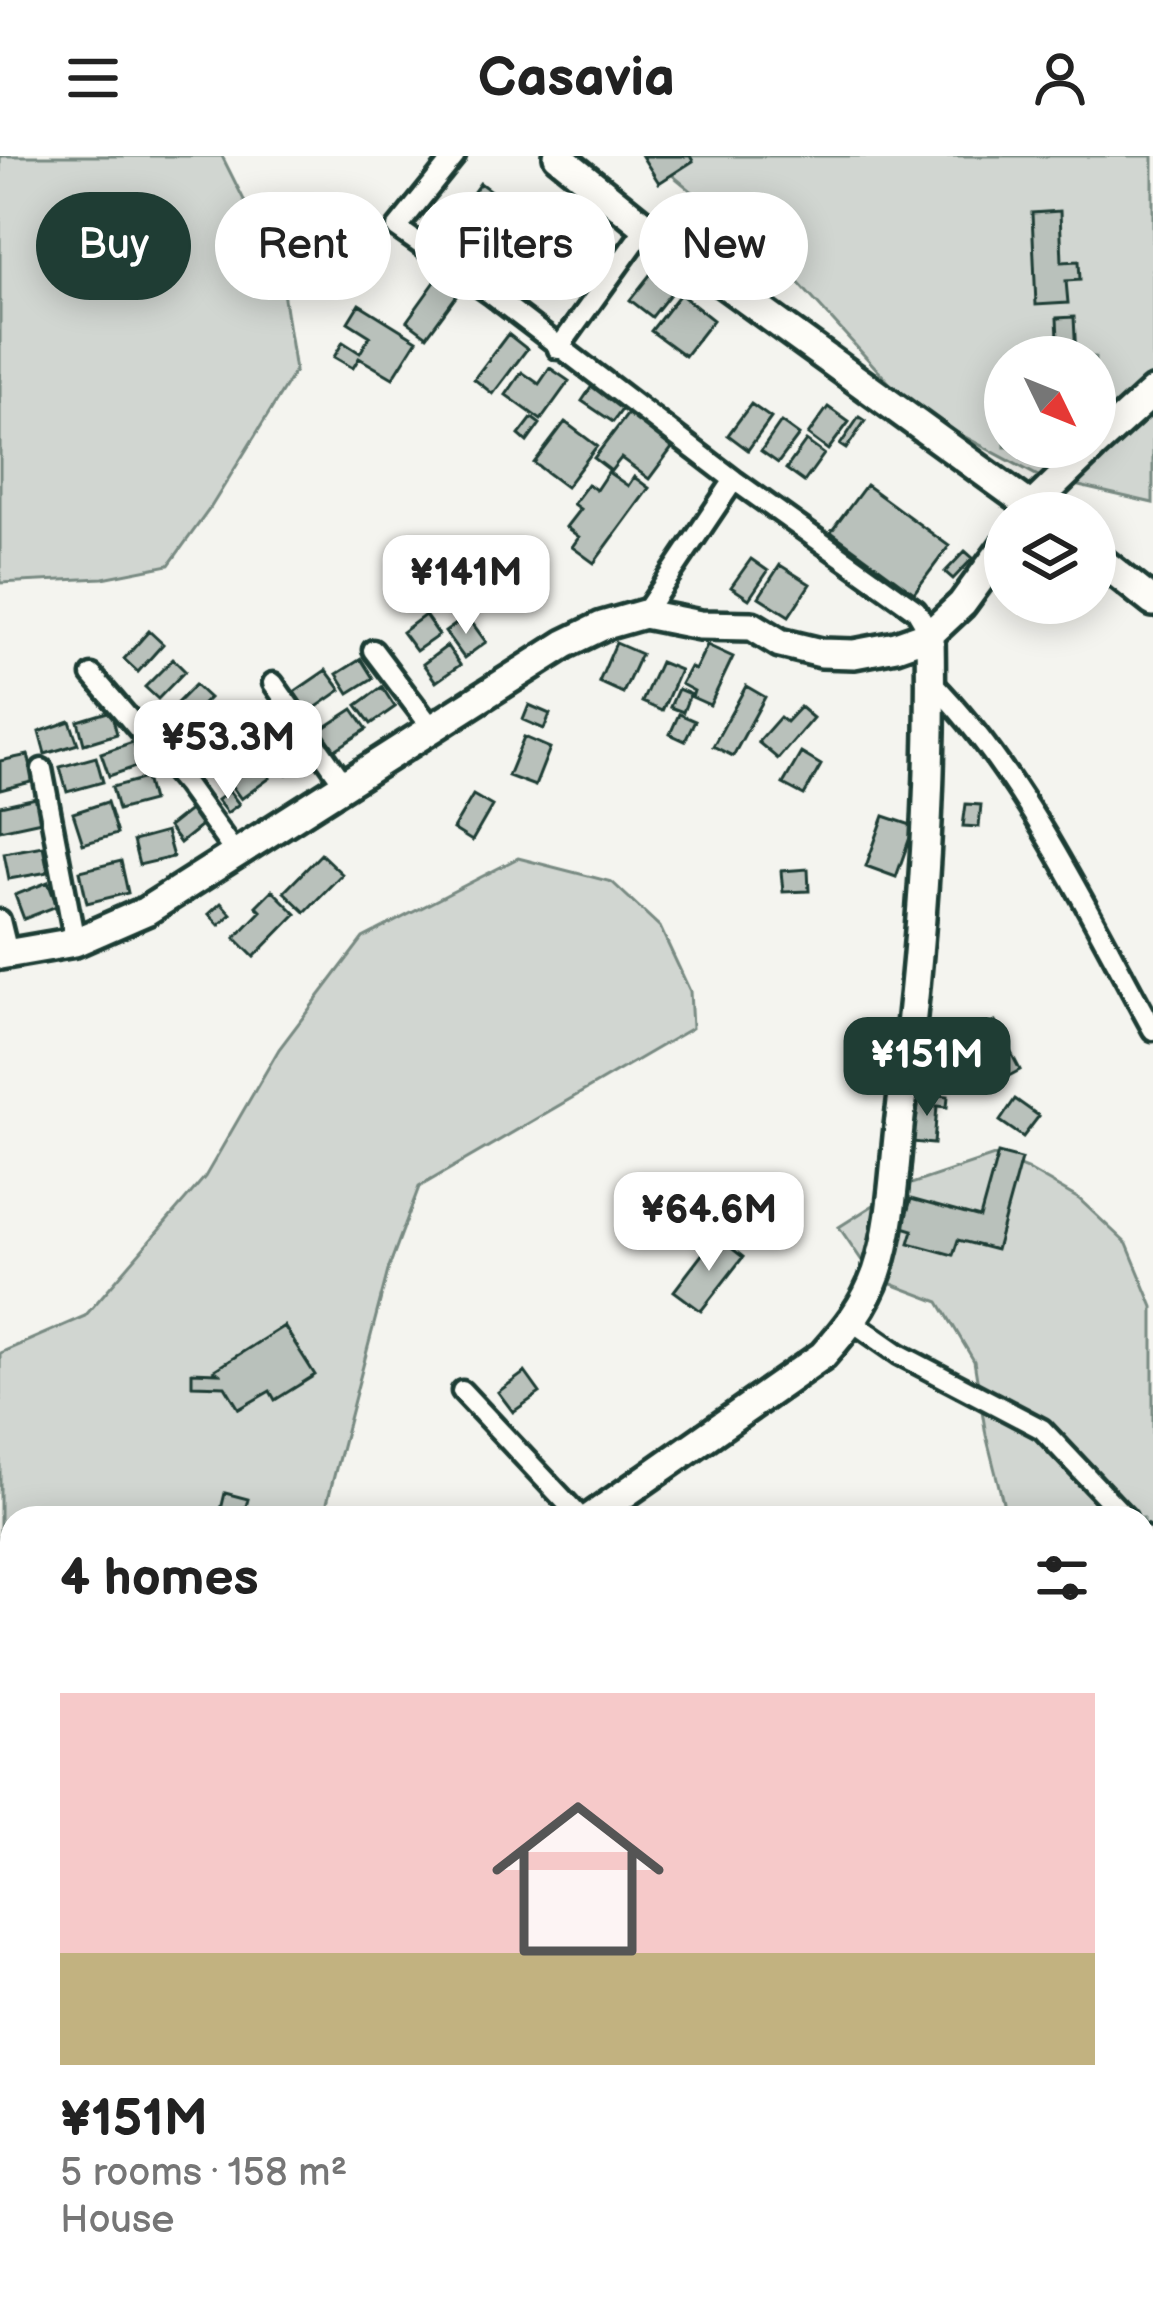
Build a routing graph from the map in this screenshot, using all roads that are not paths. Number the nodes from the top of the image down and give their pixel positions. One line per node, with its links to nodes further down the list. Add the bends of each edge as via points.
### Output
1 (455, 156): 6 (street, via 397,228)
2 (558, 156): 3 (street)
3 (639, 221)
4 (639, 237): 6 (street)
5 (745, 300): 11 (street)
6 (558, 349): 10 (street)
7 (1153, 392): 8 (street)
8 (1116, 426)
9 (1072, 468): 12 (street)
10 (734, 480): 16 (street); 17 (street, via 916,610)
11 (1007, 492)
12 (1049, 492)
13 (1116, 573): 15 (street)
14 (984, 574): 17 (street)
15 (1153, 602)
16 (644, 614): 17 (street, via 752,626 821,653 854,654); 22 (street, via 565,644)
17 (930, 634): 20 (street)
18 (373, 650): 22 (street)
19 (92, 675): 25 (street)
20 (931, 681): 29 (street, via 986,744); 30 (street, via 915,1006 883,1252)
21 (273, 683): 24 (street)
22 (432, 728): 24 (street)
23 (42, 770): 27 (street)
24 (344, 784): 25 (street)
25 (236, 853): 27 (street, via 146,910)
26 (0, 920): 28 (street)
27 (75, 942): 28 (street)
28 (4, 954)
29 (1153, 1030)
30 (853, 1322): 33 (street, via 823,1355); 34 (street, via 1042,1430)
31 (462, 1391): 32 (street)
32 (573, 1506)
33 (603, 1506)
34 (1115, 1506)

